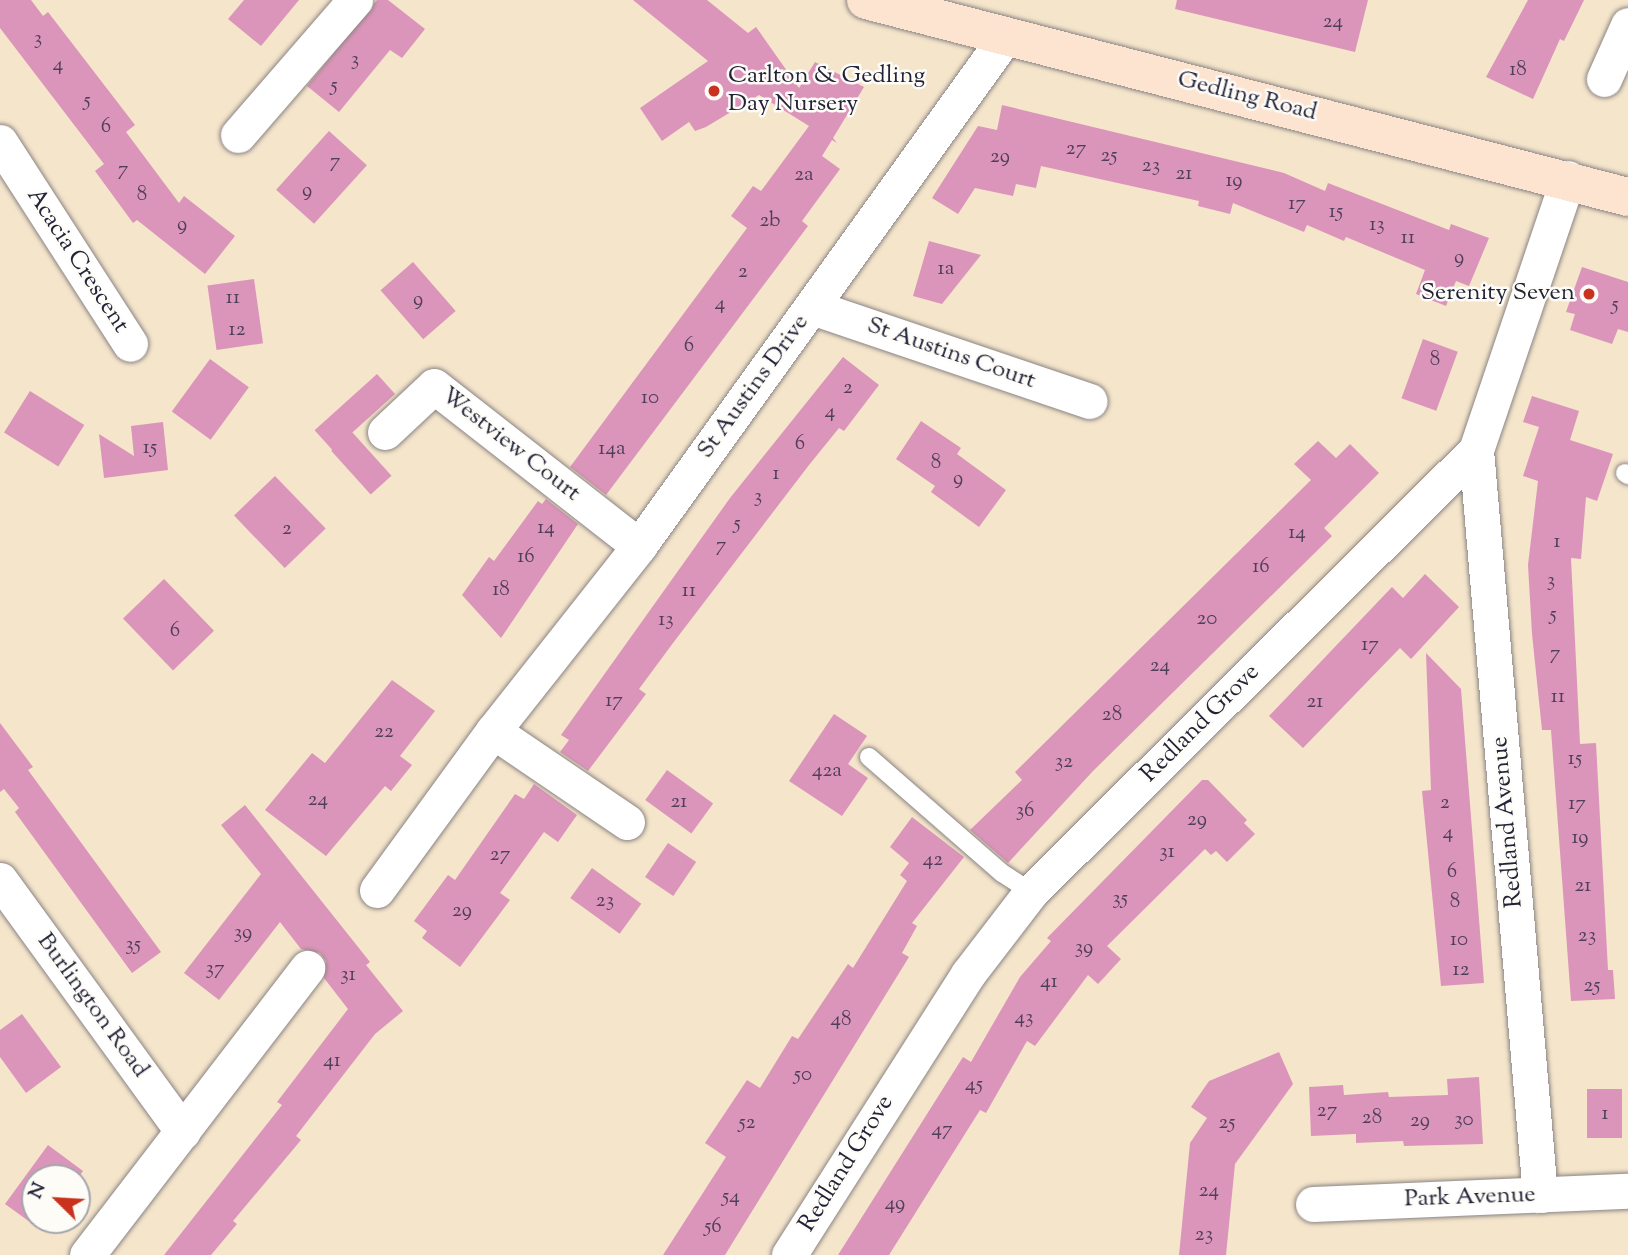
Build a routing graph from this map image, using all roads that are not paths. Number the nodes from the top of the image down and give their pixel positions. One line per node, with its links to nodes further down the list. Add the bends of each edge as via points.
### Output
1 (355, 0): 6 (street)
2 (866, 0): 4 (street, Gedling Road)
3 (1628, 26): 5 (street)
4 (1006, 36): 8 (street, Gedling Road); 10 (street, St Austins Drive)
5 (1604, 79)
6 (238, 135)
7 (0, 142): 11 (street, Acacia Crescent)
8 (1568, 178): 9 (street, Gedling Road); 14 (street, Redland Grove)
9 (1628, 197)
10 (812, 307): 12 (street, St Austins Court); 15 (street, St Austins Drive)
11 (130, 344)
12 (1090, 401)
13 (385, 432): 15 (street, Westview Court, via 433,386)
14 (1476, 450): 21 (street, Redland Grove); 25 (street, Redland Avenue)
15 (639, 546): 16 (street, St Austins Drive)
16 (493, 732): 18 (street); 20 (street, St Austins Drive)
17 (869, 757): 21 (lane, via 1002,873)
18 (627, 822)
19 (0, 880): 23 (street, Burlington Road)
20 (377, 890)
21 (1031, 892): 28 (street, Redland Grove, via 968,974)
22 (307, 968): 23 (street)
23 (183, 1132): 27 (street)
24 (1628, 1191): 25 (street, Park Avenue)
25 (1540, 1195): 26 (street, Park Avenue)
26 (1313, 1204)
27 (87, 1255)
28 (789, 1255)

